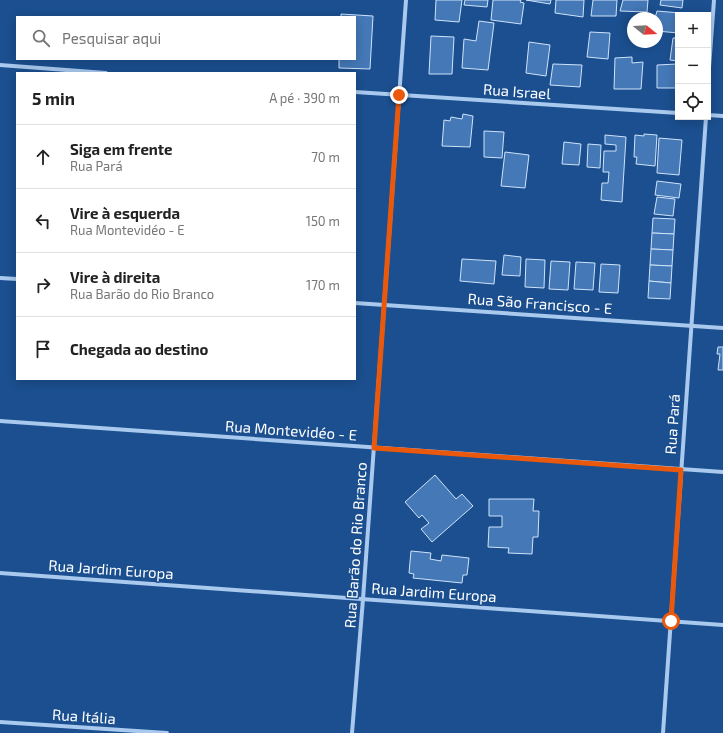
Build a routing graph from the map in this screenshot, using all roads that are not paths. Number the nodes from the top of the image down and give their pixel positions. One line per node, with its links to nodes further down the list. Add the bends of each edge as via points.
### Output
1 (406, 0): 7 (street, Rua Barão do Rio Branco)
2 (714, 0): 3 (street)
3 (710, 48)
4 (0, 65): 5 (street)
5 (93, 72)
6 (356, 92): 7 (street, Rua Israel)
7 (399, 95): 8 (street, Rua Israel); 15 (street, Rua Barão do Rio Branco)
8 (675, 114)
9 (711, 116): 10 (street)
10 (723, 116)
11 (707, 120): 16 (street, Rua Pará)
12 (0, 278): 13 (street)
13 (16, 279)
14 (356, 303): 15 (street, Rua São Francisco - E)
15 (385, 305): 16 (street, Rua São Francisco - E); 19 (street, Rua Barão do Rio Branco)
16 (691, 326): 17 (street, Rua São Francisco - E); 20 (street, Rua Pará)
17 (723, 328)
18 (0, 421): 19 (street, Rua Montevidéo - E)
19 (374, 448): 20 (street, Rua Montevidéo - E); 23 (street, Rua Barão do Rio Branco)
20 (681, 470): 21 (street, Rua Montevidéo - E); 24 (street, Rua Pará)
21 (723, 472)
22 (0, 573): 23 (street, Rua Jardim Europa)
23 (363, 599): 24 (street, Rua Jardim Europa); 28 (street, Rua Barão do Rio Branco)
24 (671, 621): 25 (street, Rua Jardim Europa); 29 (street, Rua Pará)
25 (723, 625)
26 (0, 722): 27 (street, Rua Itália)
27 (167, 733)
28 (352, 733)
29 (663, 733)

